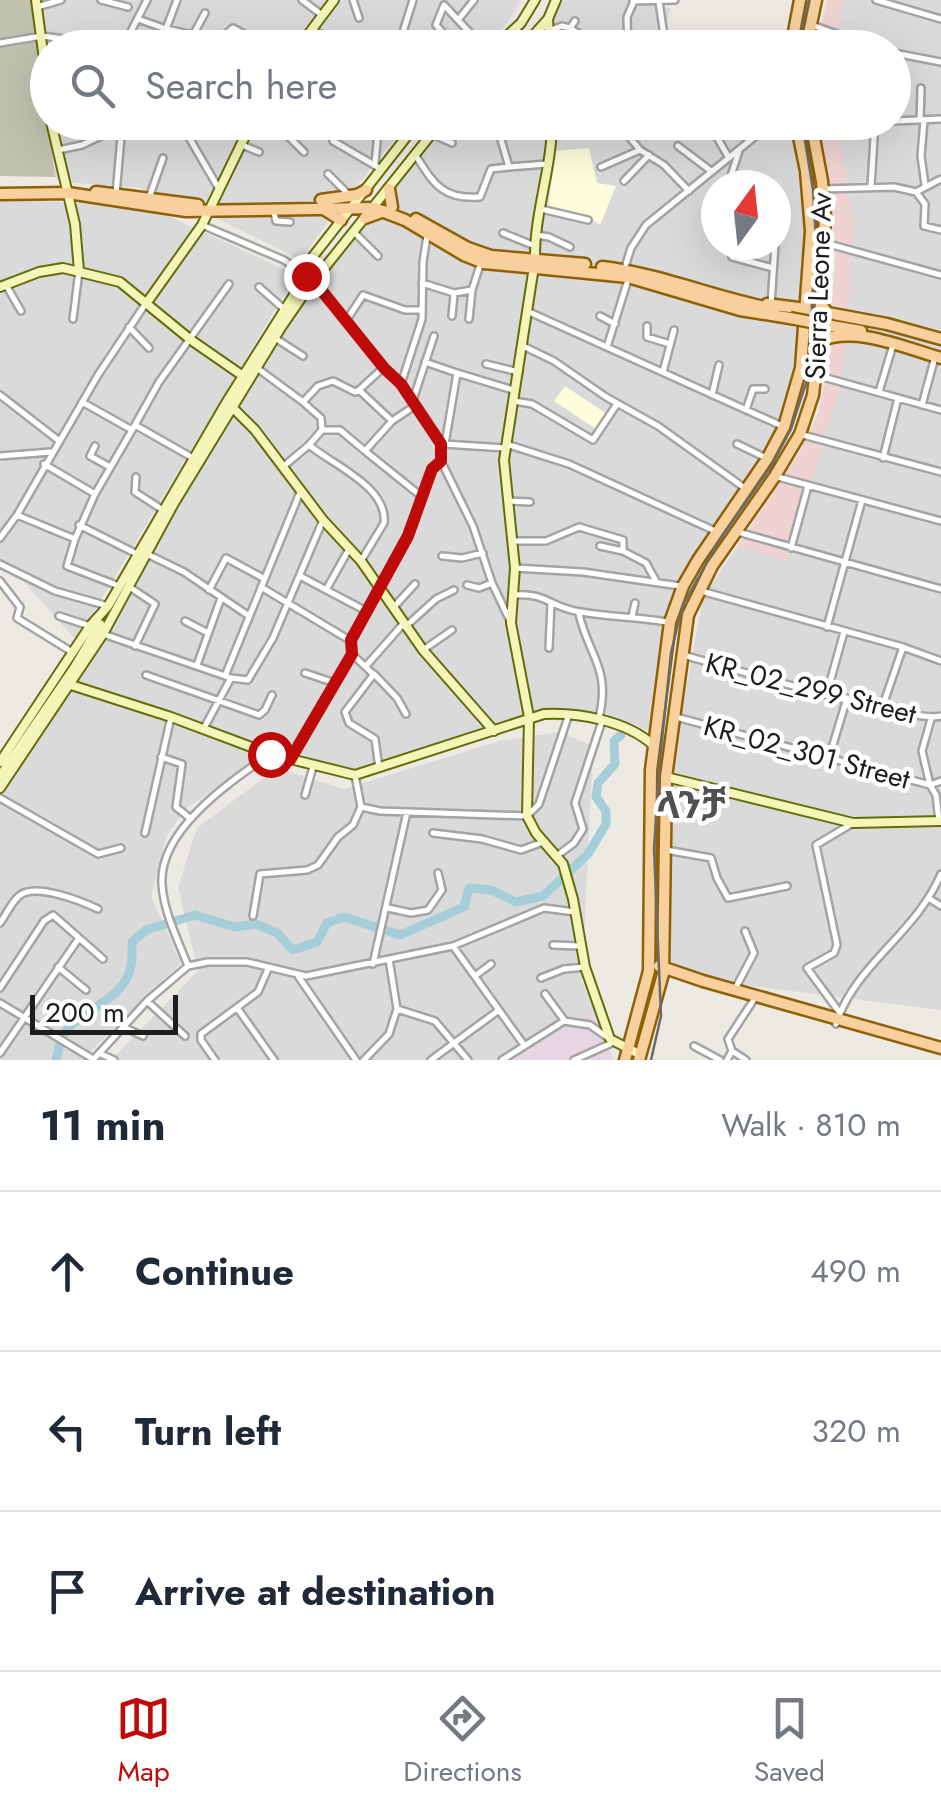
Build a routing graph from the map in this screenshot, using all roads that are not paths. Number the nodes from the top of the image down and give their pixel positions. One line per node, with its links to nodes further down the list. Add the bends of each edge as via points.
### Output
1 (61, 0): 20 (street)
2 (101, 0): 21 (street)
3 (147, 0): 25 (street)
4 (176, 0): 30 (street)
5 (302, 0): 23 (street)
6 (334, 0): 23 (street)
7 (354, 0): 24 (street)
8 (413, 0): 36 (street)
9 (474, 0): 28 (street)
10 (534, 0): 39 (street)
11 (556, 0): 26 (street)
12 (632, 0): 19 (street); 42 (street)
13 (667, 0): 14 (street); 19 (street)
14 (675, 0)
15 (800, 0): 44 (main road)
16 (816, 0): 29 (main road)
17 (876, 0): 27 (street)
18 (443, 2): 28 (street); 37 (street)
19 (659, 2): 43 (street)
20 (36, 3): 31 (street)
21 (128, 7)
22 (205, 12): 34 (street)
23 (322, 14): 35 (street)
24 (359, 18)
25 (138, 19): 30 (street); 32 (street)
26 (548, 19): 40 (street); 41 (street)
27 (941, 19)
28 (458, 20): 38 (street)
29 (809, 24): 45 (main road); 46 (street)
30 (166, 29): 33 (street)
31 (41, 30)
32 (132, 30)
33 (170, 30)
34 (196, 30)
35 (312, 30)
36 (404, 30)
37 (441, 30)
38 (467, 30)
39 (513, 30)
40 (540, 30)
41 (550, 30)
42 (628, 30)
43 (663, 30)
44 (794, 30)
45 (808, 30)
46 (826, 30)
47 (30, 38): 48 (street)
48 (0, 43)
49 (911, 56): 50 (street)
50 (941, 62)
51 (921, 88): 54 (street)
52 (941, 119): 54 (street)
53 (911, 120): 54 (street)
54 (922, 120): 97 (street)
55 (55, 140): 77 (street)
56 (93, 140): 77 (street)
57 (121, 140): 107 (street)
58 (190, 140): 101 (street)
59 (244, 140): 75 (street)
60 (292, 140): 81 (street)
61 (379, 140): 87 (street)
62 (402, 140): 87 (street)
63 (427, 140): 83 (street)
64 (445, 140): 74 (street)
65 (501, 140): 88 (street)
66 (551, 140): 86 (street)
67 (632, 140): 78 (street)
68 (718, 140): 85 (street)
69 (752, 140): 79 (street)
70 (799, 140): 150 (main road, Sierra Leone Av, via 810,210)
71 (815, 140): 100 (main road, Sierra Leone Av)
72 (872, 140): 98 (street)
73 (333, 142): 87 (street)
74 (452, 143)
75 (242, 144): 80 (street); 101 (street)
76 (678, 146): 90 (street)
77 (58, 150): 104 (street)
78 (640, 150): 82 (street); 89 (street)
79 (739, 151): 85 (street); 92 (street)
80 (259, 152)
81 (304, 152)
82 (649, 154): 95 (street); 105 (street)
83 (416, 155): 88 (street, via 432,180 455,196 480,197 491,169); 99 (street)
84 (164, 158): 108 (street)
85 (729, 158): 91 (street)
86 (550, 164): 88 (street); 114 (street)
87 (378, 166): 102 (street)
88 (509, 167)
89 (601, 167)
90 (709, 170)
91 (714, 170)
92 (733, 170)
93 (328, 174): 109 (street)
94 (941, 180): 97 (street)
95 (624, 181)
96 (701, 181): 105 (street)
97 (925, 185): 106 (street)
98 (871, 186): 100 (street); 106 (street)
99 (389, 188): 111 (main road)
100 (823, 189): 125 (main road, Sierra Leone Av)
101 (219, 190): 112 (street)
102 (366, 190): 109 (main road)
103 (0, 191): 104 (main road)
104 (68, 191): 107 (main road); 112 (main road); 136 (street)
105 (688, 191): 133 (street, via 646,225)
106 (916, 192): 120 (street, via 925,204 924,226)
107 (116, 194): 108 (main road)
108 (148, 199): 112 (main road)
109 (353, 201): 110 (main road); 111 (main road); 116 (street)
110 (321, 204): 112 (main road); 113 (main road); 116 (main road)
111 (382, 207): 115 (main road); 122 (main road); 132 (main road, via 475,251)
112 (211, 208): 113 (main road); 119 (street)
113 (273, 208): 118 (street, via 276,221)
114 (541, 209): 117 (street); 124 (street)
115 (366, 218): 121 (street)
116 (341, 220): 138 (street, via 311,259)
117 (588, 220)
118 (290, 222)
119 (202, 225): 138 (street); 146 (street)
120 (941, 230)
121 (354, 232): 128 (street); 138 (street)
122 (428, 233): 131 (main road); 139 (street)
123 (504, 234): 126 (street)
124 (536, 235): 126 (street); 127 (street)
125 (825, 244): 137 (street); 148 (main road, Sierra Leone Av)
126 (535, 246): 132 (street)
127 (570, 247)
128 (378, 256)
129 (743, 260): 135 (street)
130 (774, 260): 135 (street)
131 (481, 262): 132 (main road); 144 (street)
132 (535, 264): 134 (main road); 153 (street)
133 (626, 264): 134 (main road); 147 (main road)
134 (558, 265): 140 (main road); 159 (main road, bridge, via 628,277 740,310)
135 (773, 268): 147 (street)
136 (79, 271): 142 (street, via 51,270); 146 (street, via 120,282); 156 (street)
137 (941, 275)
138 (310, 278): 149 (street); 158 (street); 166 (street)
139 (422, 283): 145 (street); 151 (street)
140 (627, 283): 160 (street); 164 (main road, via 794,323)
141 (229, 284): 167 (street)
142 (3, 286): 152 (street)
143 (259, 287): 149 (street)
144 (472, 290): 145 (street); 157 (street)
145 (454, 293): 154 (street)
146 (148, 301): 162 (street); 167 (street)
147 (771, 304): 150 (main road)
148 (821, 305): 168 (main road, Sierra Leone Av); 169 (main road, via 828,313)
149 (284, 309): 186 (street)
150 (806, 309): 164 (main road, Sierra Leone Av)
151 (422, 310): 158 (street, via 363,296); 187 (street)
152 (21, 311)
153 (527, 311): 172 (street); 173 (street)
154 (452, 316)
155 (600, 316): 160 (street)
156 (74, 319)
157 (470, 319)
158 (346, 321): 181 (street)
159 (832, 322): 169 (main road); 176 (main road)
160 (616, 324): 173 (street)
161 (647, 326): 170 (street, via 647,338)
162 (129, 327): 174 (street); 195 (street)
163 (674, 330): 170 (street)
164 (804, 333): 205 (main road, Sierra Leone Av)
165 (434, 336): 177 (street)
166 (275, 338): 175 (street); 180 (street)
167 (192, 340): 186 (street); 204 (street)
168 (819, 341): 171 (main road, via 838,335); 185 (main road, Sierra Leone Av)
169 (941, 342)
170 (670, 344): 183 (street)
171 (893, 345): 176 (main road); 190 (street)
172 (522, 346): 182 (street); 198 (street)
173 (607, 347): 183 (street)
174 (148, 348)
175 (303, 356)
176 (939, 356): 199 (street)
177 (425, 362): 184 (street); 197 (street)
178 (486, 364): 182 (street)
179 (719, 365): 191 (street)
180 (257, 368): 186 (street); 196 (street)
181 (384, 368): 187 (street); 189 (street)
182 (518, 372): 192 (street)
183 (663, 372): 191 (street)
184 (457, 373): 192 (street); 209 (street)
185 (816, 375): 190 (street); 207 (main road, Sierra Leone Av)
186 (245, 378): 200 (street)
187 (401, 384): 197 (street)
188 (765, 389): 201 (street, via 753,389)
189 (360, 390): 196 (street, via 328,381); 203 (street)
190 (879, 392): 194 (street)
191 (712, 395): 201 (street)
192 (515, 396): 198 (street, via 593,440); 213 (street)
193 (2, 398): 208 (street)
194 (898, 398): 199 (street); 218 (street)
195 (82, 402): 204 (street); 208 (street)
196 (304, 402): 206 (street, via 323,421)
197 (414, 403): 203 (street); 209 (street)
198 (618, 404): 228 (street)
199 (922, 404): 202 (street)
200 (229, 405): 217 (street); 223 (street); 250 (street)
201 (746, 410): 205 (street)
202 (941, 410)
203 (392, 421): 214 (street)
204 (133, 428): 217 (street); 222 (street)
205 (784, 428): 219 (main road, Sierra Leone Av)
206 (322, 430): 211 (street); 214 (street, via 340,430)
207 (800, 434): 218 (street); 225 (main road, Sierra Leone Av)
208 (58, 440): 215 (street)
209 (443, 444): 213 (street); 220 (street)
210 (737, 444): 219 (street)
211 (310, 445): 223 (street); 252 (street, via 373,492 383,508 379,536)
212 (95, 446): 222 (street, via 90,456)
213 (505, 446): 232 (street); 241 (street, via 549,456)
214 (365, 451): 231 (street)
215 (51, 452): 216 (street); 221 (street)
216 (0, 456)
217 (193, 458): 235 (street)
218 (884, 458): 224 (street)
219 (766, 459): 228 (main road, Sierra Leone Av)
220 (441, 461): 231 (street); 249 (street)
221 (44, 464): 230 (street); 236 (street)
222 (110, 467): 230 (street)
223 (283, 467): 229 (street)
224 (941, 472)
225 (775, 476): 227 (street); 240 (main road, Sierra Leone Av)
226 (136, 477): 235 (street, via 135,492)
227 (808, 486): 233 (street); 246 (street)
228 (746, 489): 241 (main road, Sierra Leone Av)
229 (300, 490): 237 (street); 257 (street)
230 (95, 494): 239 (street)
231 (421, 496): 265 (street, via 408,536)
232 (506, 500): 234 (street); 244 (street)
233 (862, 500): 238 (street); 254 (street)
234 (530, 502)
235 (162, 510): 250 (street)
236 (17, 515): 242 (street); 243 (street)
237 (323, 520): 247 (street); 256 (street)
238 (941, 521)
239 (79, 525): 243 (street); 250 (street)
240 (736, 531): 246 (street); 271 (main road, Sierra Leone Av)
241 (716, 532): 266 (main road, Sierra Leone Av)
242 (0, 538)
243 (75, 539): 263 (street, via 67,566)
244 (513, 542): 248 (street, via 546,541 579,527 621,538); 255 (street)
245 (600, 546): 248 (street)
246 (791, 548): 254 (street)
247 (349, 549): 252 (street); 269 (street)
248 (623, 551): 259 (street, via 646,563)
249 (483, 552): 251 (street); 260 (street)
250 (142, 555): 263 (street); 268 (street)
251 (442, 556)
252 (361, 561): 265 (street)
253 (0, 564): 277 (street)
254 (844, 564): 267 (street); 289 (street)
255 (514, 568): 259 (street); 272 (street)
256 (300, 576): 269 (street); 274 (street)
257 (264, 578): 264 (street); 268 (street, via 226,558)
258 (0, 581): 300 (street, via 20,607 18,618)
259 (656, 581): 266 (street)
260 (492, 583): 262 (street); 286 (street)
261 (414, 584): 278 (street)
262 (467, 585)
263 (124, 586): 277 (street); 295 (street, via 155,604)
264 (261, 586): 274 (street); 282 (street)
265 (379, 586): 278 (street); 279 (street)
266 (683, 586): 285 (main road, Sierra Leone Av)
267 (941, 589)
268 (209, 590): 273 (street)
269 (326, 590): 279 (street)
270 (454, 590): 287 (street)
271 (698, 590): 289 (street); 302 (main road, Sierra Leone Av)
272 (514, 595): 275 (street, via 538,594); 286 (street)
273 (221, 598): 282 (street); 292 (street)
274 (287, 602): 294 (street); 309 (street, via 252,677)
275 (551, 603): 280 (street); 297 (street)
276 (635, 603): 283 (street)
277 (111, 608): 288 (street); 290 (street)
278 (393, 608): 287 (street)
279 (366, 611): 294 (street)
280 (579, 612): 283 (street); 324 (street, via 603,672)
281 (60, 616): 288 (street)
282 (248, 616): 309 (street)
283 (632, 616): 285 (street)
284 (186, 621): 292 (street)
285 (670, 622): 327 (main road, Sierra Leone Av)
286 (511, 623): 322 (street)
287 (404, 625): 298 (street); 305 (street)
288 (90, 626): 300 (street)
289 (828, 626): 293 (street)
290 (102, 629): 295 (street); 311 (street); 337 (street)
291 (452, 630): 298 (street)
292 (206, 632): 304 (street)
293 (844, 632): 296 (street); 312 (street)
294 (351, 640): 301 (street)
295 (135, 646): 304 (street)
296 (903, 647): 303 (street); 316 (street)
297 (549, 648)
298 (423, 650): 326 (street)
299 (941, 650): 303 (street)
300 (74, 654): 328 (street)
301 (352, 654): 305 (street); 310 (street)
302 (680, 655): 312 (street, KR_02_299 Street); 319 (main road, Sierra Leone Av)
303 (938, 659)
304 (196, 666): 309 (street)
305 (366, 666): 307 (street)
306 (305, 673): 310 (street)
307 (374, 674): 317 (street); 335 (street, via 344,714 376,739)
308 (146, 675): 315 (street)
309 (228, 677): 315 (street)
310 (335, 683): 332 (street)
311 (71, 686): 321 (street); 341 (street)
312 (827, 693): 314 (street, KR_02_299 Street)
313 (272, 694): 315 (street, via 259,715)
314 (846, 698): 316 (street, KR_02_299 Street); 331 (street)
315 (220, 699): 325 (street)
316 (882, 708): 323 (street, KR_02_299 Street)
317 (406, 714)
318 (569, 714): 322 (street); 324 (street); 346 (street, via 539,804)
319 (673, 716): 331 (street, KR_02_301 Street); 338 (main road, Sierra Leone Av)
320 (941, 716): 323 (street, KR_02_299 Street)
321 (170, 717): 325 (street); 330 (street)
322 (529, 717): 326 (street); 346 (street)
323 (931, 719): 340 (street, via 922,751)
324 (600, 721): 327 (street); 355 (street, via 574,803 583,829)
325 (204, 728): 329 (street)
326 (494, 731): 335 (street)
327 (654, 739): 367 (main road, Sierra Leone Av)
328 (4, 748): 333 (street)
329 (270, 754): 332 (street); 347 (street)
330 (162, 758): 347 (street, via 182,764 176,807); 350 (street)
331 (830, 758): 340 (street, KR_02_301 Street)
332 (290, 760): 334 (street)
333 (0, 762)
334 (313, 766): 336 (street); 342 (street)
335 (380, 768): 336 (street)
336 (355, 775): 344 (street)
337 (0, 776)
338 (666, 777): 349 (street); 354 (main road, Sierra Leone Av)
339 (941, 781): 340 (street, KR_02_301 Street)
340 (930, 785): 348 (street)
341 (0, 788)
342 (305, 795)
343 (0, 798): 353 (street, via 98,854)
344 (361, 807): 345 (street); 364 (street, via 354,825 318,865 260,874)
345 (407, 812): 346 (street); 361 (street)
346 (528, 816): 352 (street)
347 (191, 819): 377 (street, via 162,869 162,892)
348 (940, 821): 349 (street)
349 (853, 823): 397 (street, via 816,846 837,945 834,954 807,968)
350 (145, 833)
351 (433, 833): 352 (street, via 521,850)
352 (546, 841): 355 (street)
353 (121, 848)
354 (663, 850): 358 (street, via 710,856 728,898); 368 (main road, Sierra Leone Av)
355 (558, 854): 363 (street)
356 (438, 873): 361 (street, via 442,890 428,910)
357 (941, 874): 359 (street)
358 (786, 886)
359 (930, 898): 360 (street); 397 (street, via 860,977)
360 (941, 906)
361 (388, 908): 375 (street)
362 (98, 909): 365 (street, via 28,891)
363 (575, 912): 371 (street, via 532,911); 372 (street)
364 (252, 916)
365 (0, 923)
366 (745, 931): 388 (street, via 754,953)
367 (650, 934): 368 (main road); 379 (main road, Sierra Leone Av)
368 (664, 935): 382 (main road, Sierra Leone Av)
369 (79, 938): 373 (street); 380 (street); 386 (street, via 48,916)
370 (553, 945): 372 (street)
371 (453, 946): 374 (street); 384 (street)
372 (580, 946): 378 (street)
373 (103, 959)
374 (389, 959): 375 (street); 394 (street)
375 (372, 964): 383 (street)
376 (491, 964): 384 (street)
377 (188, 966): 381 (street, via 225,961); 390 (street)
378 (585, 966): 385 (street); 402 (street)
379 (649, 967): 382 (main road); 410 (main road, Sierra Leone Av)
380 (58, 968): 387 (street); 396 (street)
381 (269, 968): 383 (street); 393 (street, via 260,990)
382 (663, 970): 388 (main road); 388 (main road); 411 (main road, Sierra Leone Av)
383 (297, 975): 415 (street)
384 (475, 976): 395 (street)
385 (541, 978)
386 (0, 988)
387 (86, 990)
388 (735, 993): 391 (main road); 397 (main road)
389 (545, 994): 398 (street)
390 (147, 1001): 399 (street); 401 (street)
391 (753, 1001): 397 (main road); 407 (street, via 728,1038)
392 (0, 1003): 396 (street)
393 (238, 1009): 413 (street, via 201,1036); 414 (street)
394 (397, 1010): 403 (street, via 435,1021); 416 (street, via 389,1034)
395 (498, 1010): 403 (street); 404 (street)
396 (23, 1018): 408 (street); 409 (street)
397 (838, 1018): 406 (main road)
398 (564, 1021): 402 (street, via 590,1025); 404 (street)
399 (123, 1026): 400 (street); 409 (street)
400 (143, 1036)
401 (185, 1036)
402 (612, 1040): 410 (street); 420 (street)
403 (454, 1042): 417 (street); 418 (street)
404 (524, 1044): 419 (street)
405 (694, 1046): 421 (street)
406 (941, 1050)
407 (732, 1051): 421 (street); 422 (street)
408 (0, 1053)
409 (95, 1057): 412 (street)
410 (626, 1057): 411 (street)
411 (641, 1059)
412 (114, 1060)
413 (215, 1060)
414 (274, 1060)
415 (356, 1060)
416 (364, 1060)
417 (431, 1060)
418 (468, 1060)
419 (502, 1060)
420 (574, 1060)
421 (724, 1060)
422 (746, 1060)

